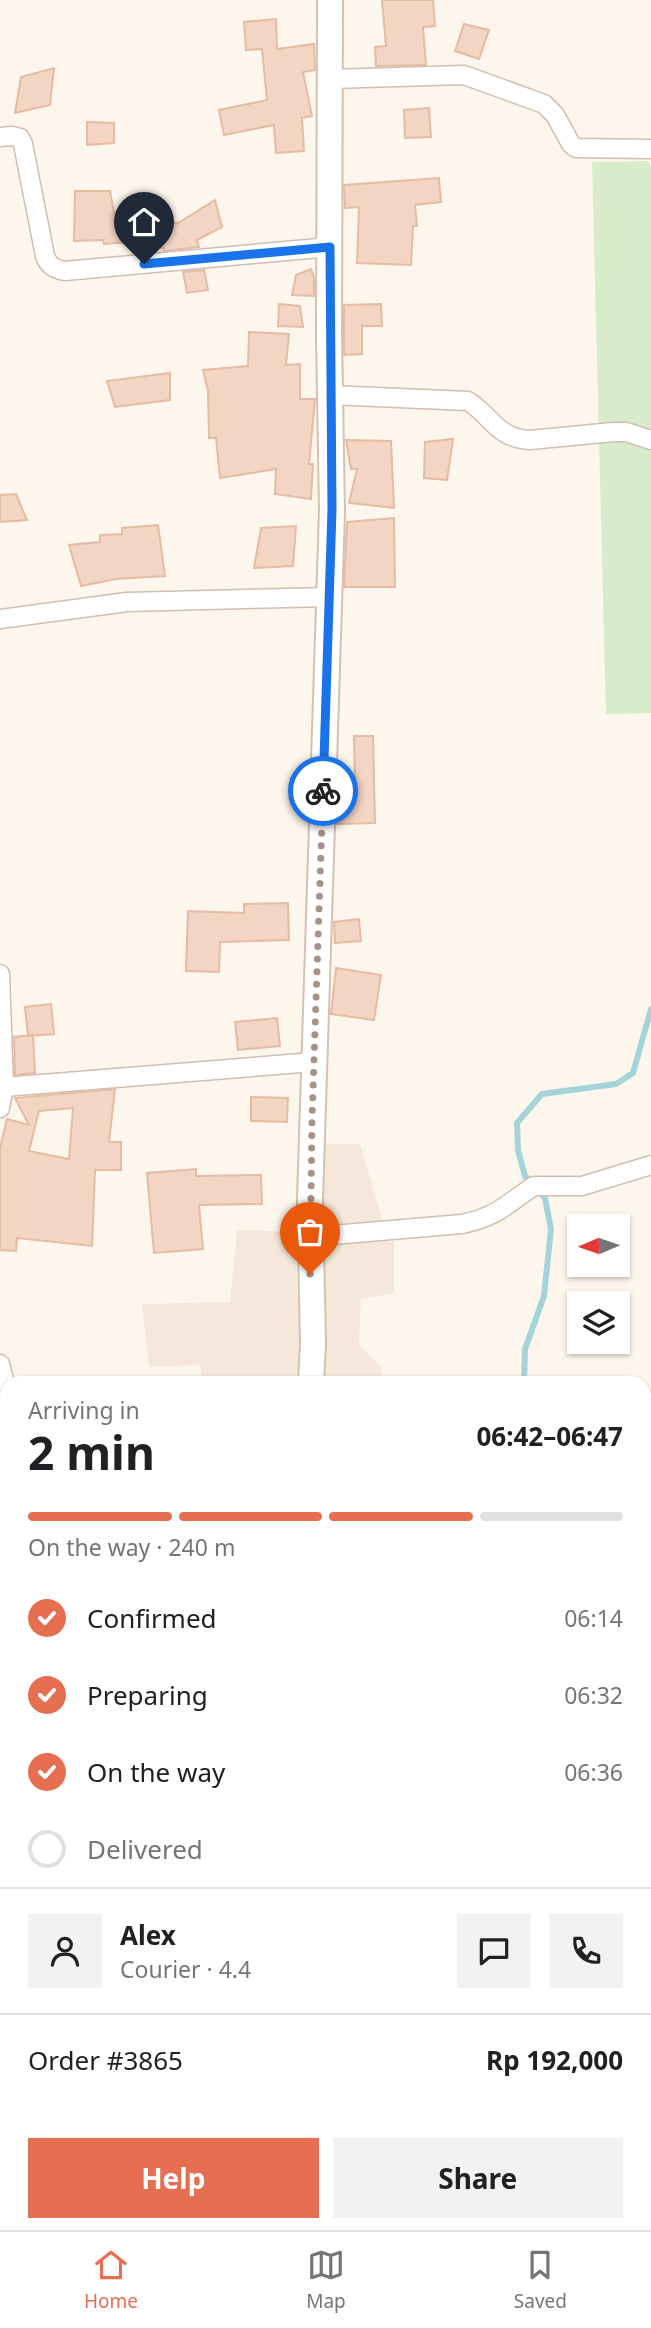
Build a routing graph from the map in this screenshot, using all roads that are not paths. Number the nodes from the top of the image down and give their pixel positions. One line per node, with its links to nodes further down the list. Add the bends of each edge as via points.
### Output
1 (330, 0): 2 (street)
2 (330, 79): 4 (street, via 472,77 544,104 576,148); 5 (street)
3 (0, 137): 5 (street, via 20,138 23,144 45,256 55,269)
4 (651, 149)
5 (330, 247): 6 (street)
6 (330, 395): 7 (street, via 468,401 503,434 516,439 626,432); 8 (street)
7 (651, 440)
8 (329, 597): 9 (street, via 127,602); 11 (street)
9 (0, 619)
10 (0, 974): 12 (street)
11 (314, 1062): 12 (street); 15 (street)
12 (2, 1087): 13 (street)
13 (0, 1108)
14 (651, 1165): 15 (street, via 582,1186 534,1186 487,1219)
15 (309, 1237): 16 (street)
16 (310, 1376)

